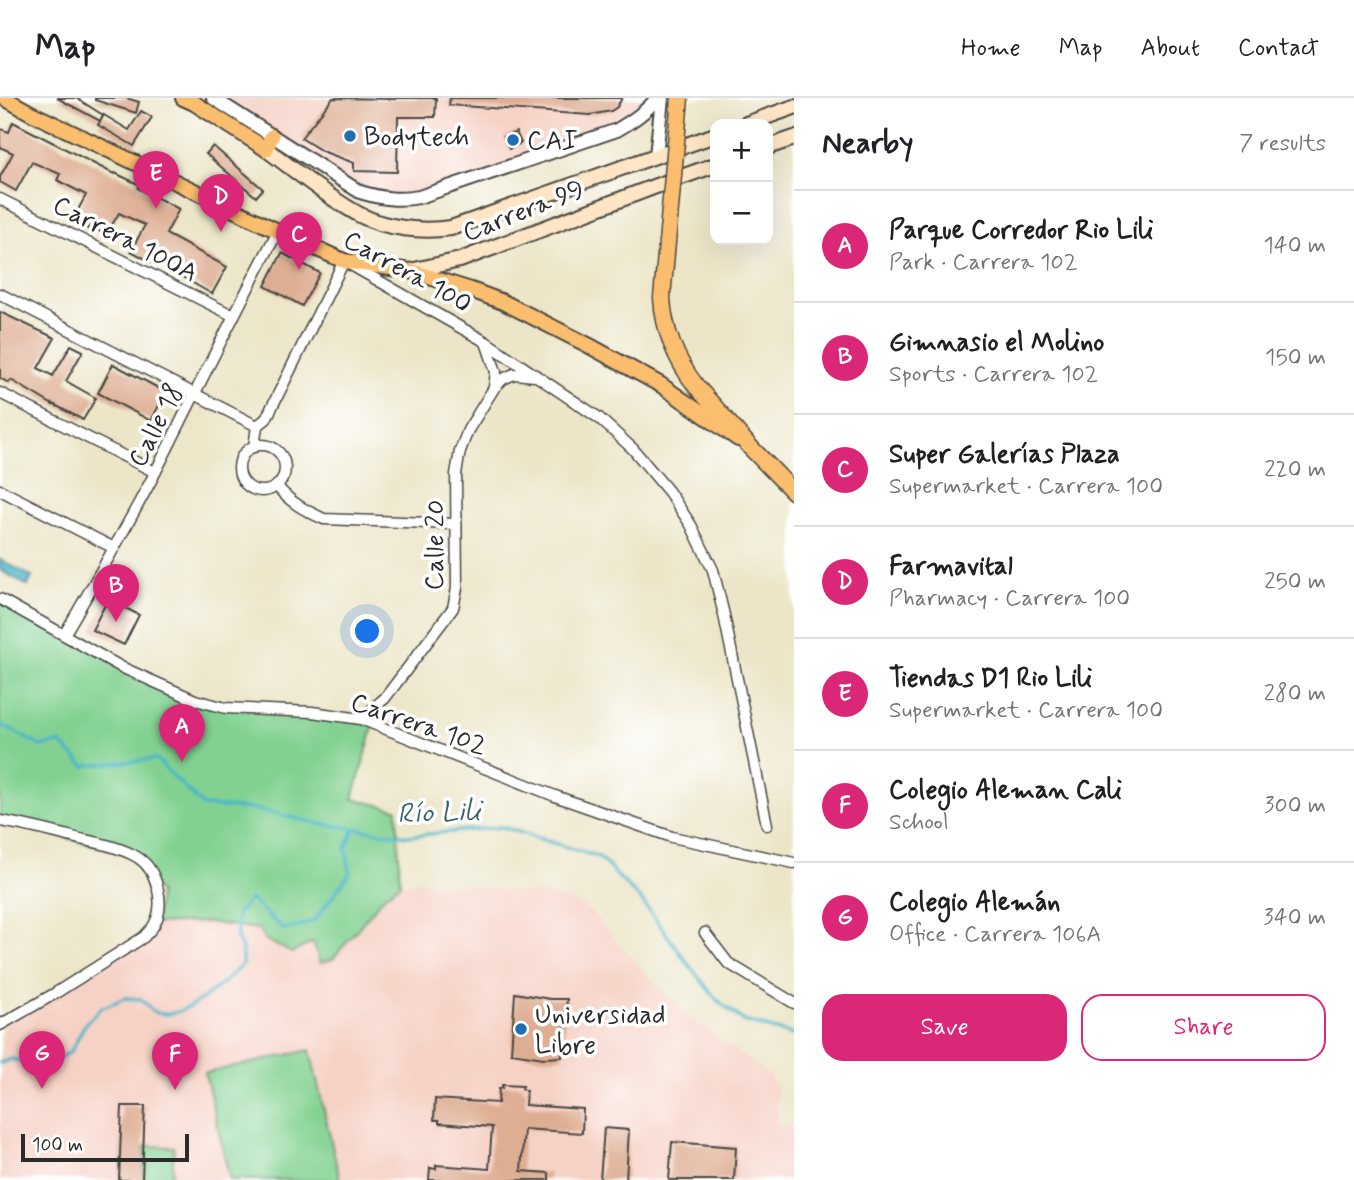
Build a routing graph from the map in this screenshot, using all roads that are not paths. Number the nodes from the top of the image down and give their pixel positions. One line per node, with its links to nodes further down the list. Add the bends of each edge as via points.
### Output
1 (4, 98): 8 (main road, Carrera 100)
2 (183, 98): 12 (main road, Carrera 100)
3 (213, 98): 12 (street, Carrera 100)
4 (659, 98): 12 (street, Carrera 100, via 617,130 409,199 377,198 360,192); 14 (street)
5 (680, 98): 30 (highway, bridge, via 662,298 665,323 680,363)
6 (0, 105): 8 (main road)
7 (794, 107): 9 (main road)
8 (31, 113): 18 (main road, Carrera 100)
9 (760, 119)
10 (710, 137): 14 (main road, Carrera 99)
11 (794, 138): 13 (main road)
12 (269, 142): 17 (main road, Carrera 100, via 362,216)
13 (773, 145)
14 (656, 156): 17 (main road, Carrera 99, via 451,228)
15 (710, 168): 20 (main road, Carrera 99, via 460,260)
16 (0, 199): 22 (street, Carrera 100A)
17 (412, 229)
18 (278, 231): 19 (main road, Carrera 100); 22 (street, Calle 18)
19 (344, 261): 20 (main road, Carrera 99); 23 (street, Carrera 100); 28 (street, via 266,419)
20 (410, 271): 30 (main road, via 503,302 566,334 661,385)
21 (0, 294): 27 (street)
22 (234, 316): 27 (street, Calle 18)
23 (486, 342): 24 (street, Carrera 100); 25 (street, via 496,372)
24 (539, 377): 25 (street, via 514,374); 41 (street, Carrera 100, via 599,418 633,449 691,525 713,570)
25 (494, 388): 35 (street, Calle 20, via 460,451)
26 (0, 393): 31 (street)
27 (194, 394): 28 (street); 31 (street, Calle 18)
28 (257, 426): 29 (street)
29 (254, 447): 32 (street, via 273,448 282,457 284,475); 32 (street, via 242,457 243,480 255,490)
30 (750, 447): 34 (highway)
31 (155, 472): 36 (street, Calle 18)
32 (277, 486): 35 (street, via 307,512 324,519)
33 (0, 490): 36 (street)
34 (794, 490)
35 (455, 524): 39 (street, Calle 20, via 457,588 453,608 385,698)
36 (114, 548): 38 (street, Calle 18)
37 (0, 599): 38 (street, Carrera 102)
38 (64, 635): 39 (street, Carrera 102, via 195,700 226,708)
39 (361, 719): 42 (street, Carrera 102, via 672,837)
40 (0, 821): 45 (street, via 136,856 154,876 159,893 155,924 144,937)
41 (767, 825)
42 (794, 863)
43 (705, 933): 44 (street, via 728,963)
44 (794, 1003)
45 (0, 1025)

